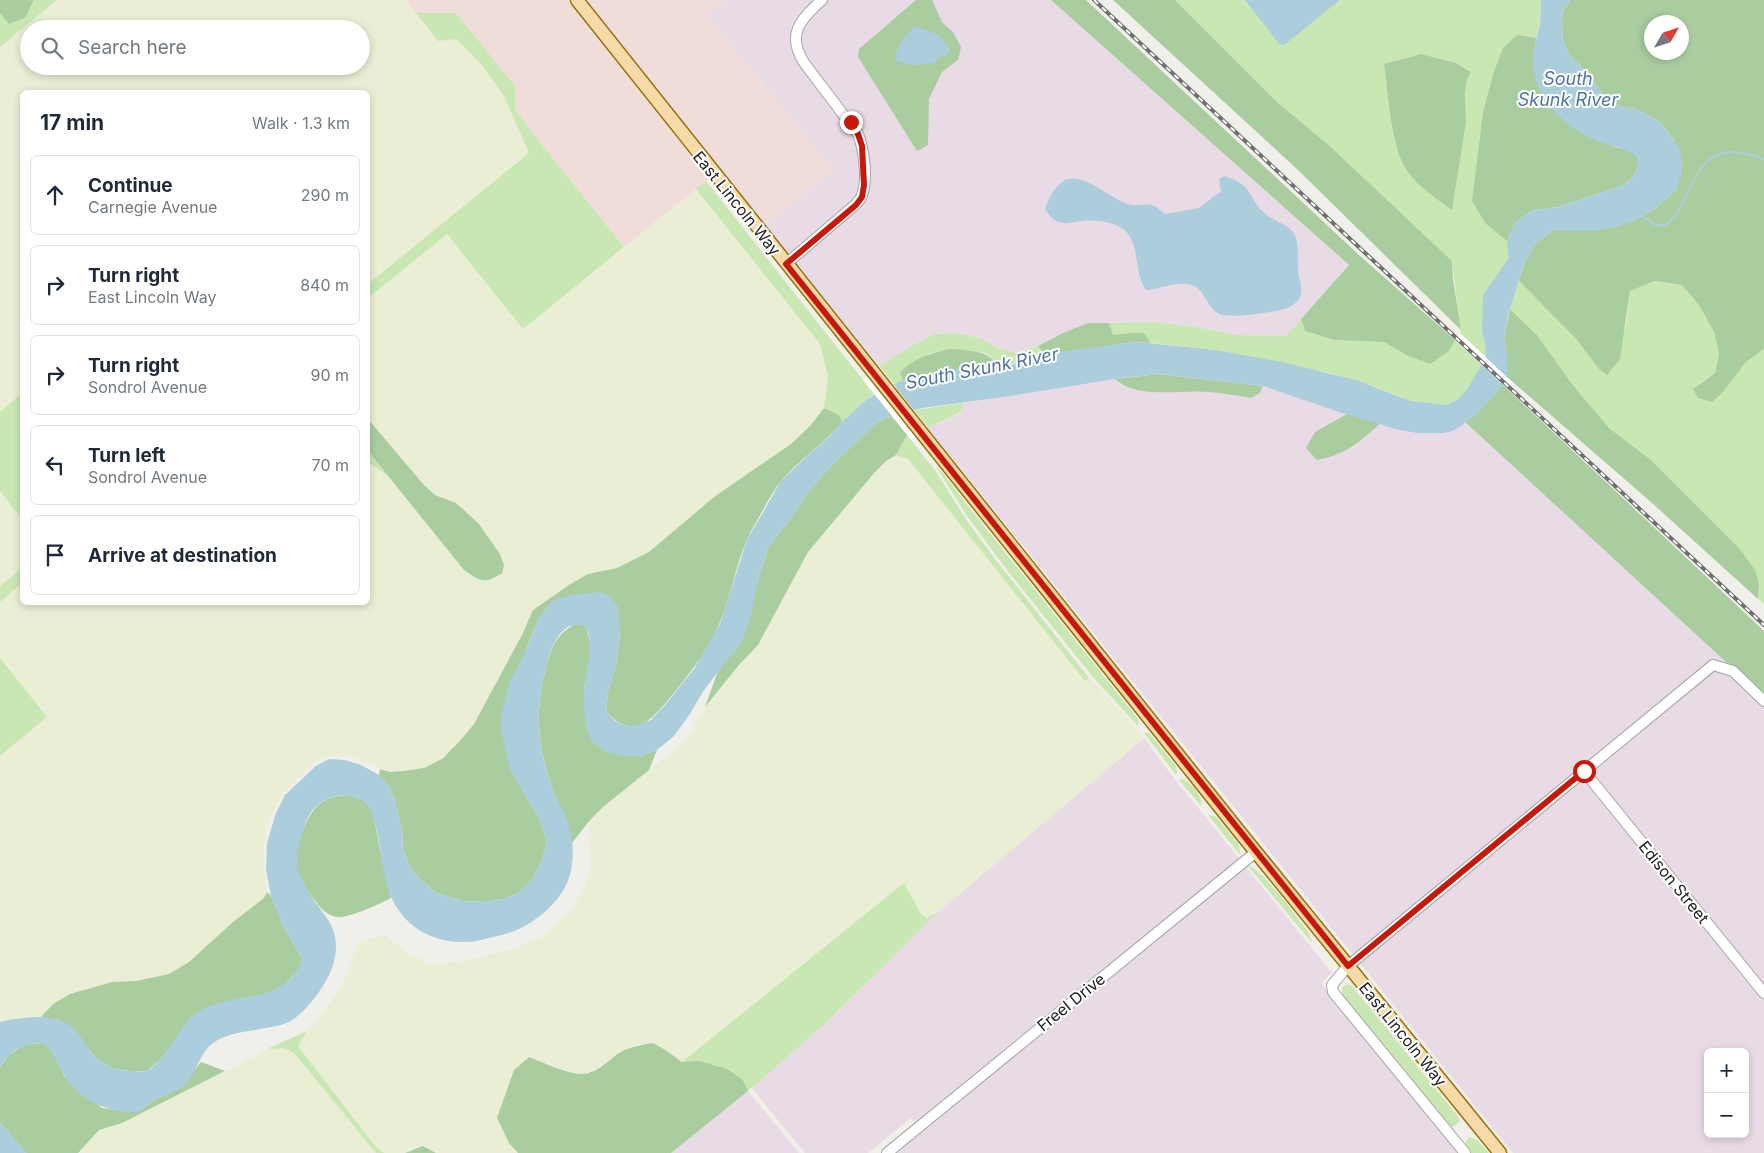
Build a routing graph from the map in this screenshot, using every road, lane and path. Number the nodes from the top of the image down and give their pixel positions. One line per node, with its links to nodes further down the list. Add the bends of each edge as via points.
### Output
1 (577, 0): 3 (main road, East Lincoln Way)
2 (822, 0): 3 (street, via 801,21 795,42 799,54 858,134 862,146 864,185 862,197 856,205)
3 (786, 264): 6 (main road, East Lincoln Way)
4 (1764, 701): 5 (street, via 1733,671 1713,665)
5 (1584, 771): 7 (street); 8 (street, Edison Street)
6 (1256, 852): 7 (main road, East Lincoln Way); 9 (street, Freel Drive)
7 (1348, 966): 10 (street, via 1332,985 1333,992); 11 (main road, East Lincoln Way)
8 (1764, 992)
9 (887, 1153)
10 (1465, 1153)
11 (1500, 1153)

